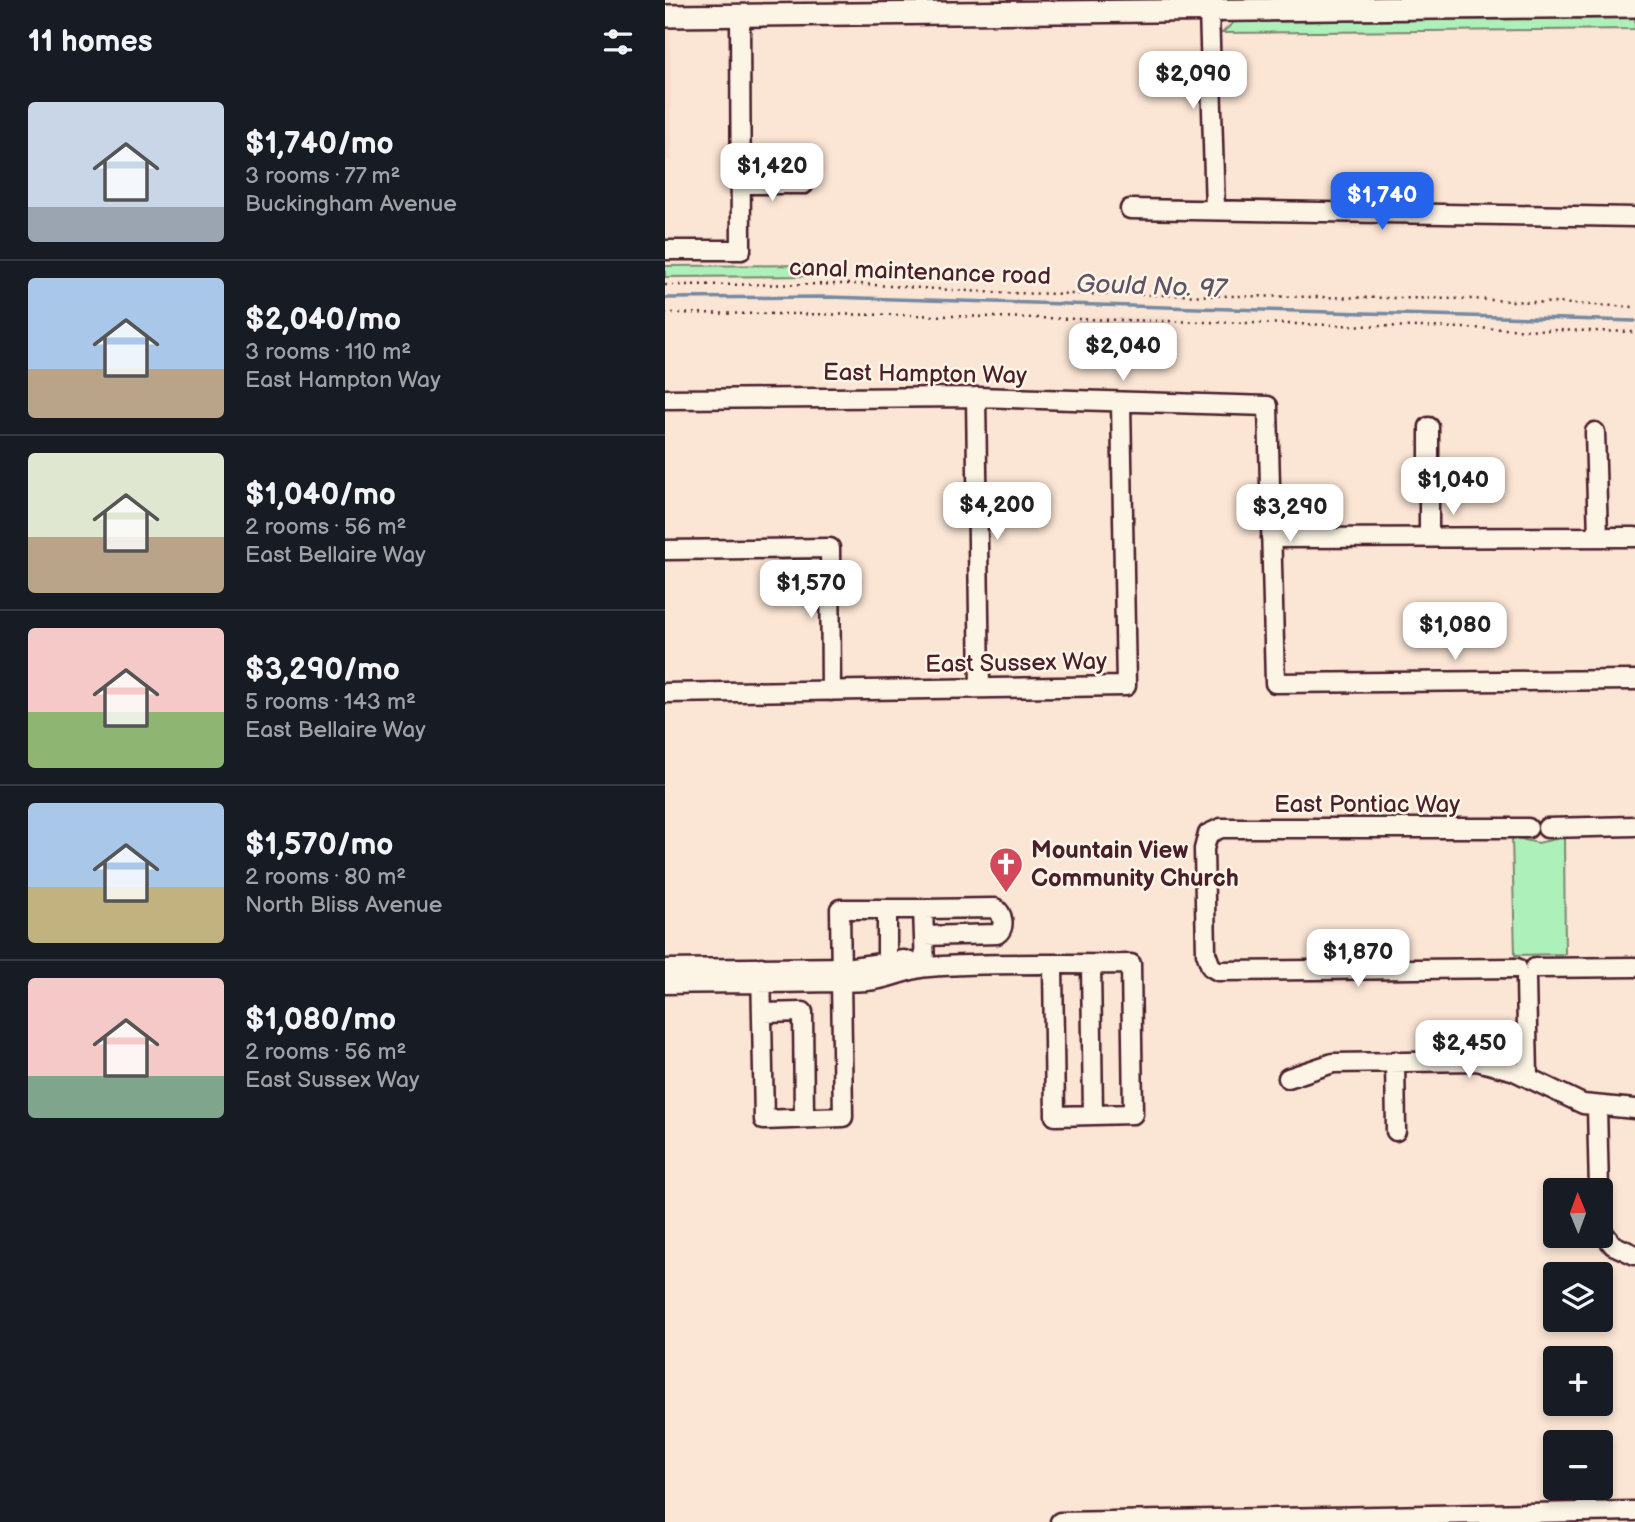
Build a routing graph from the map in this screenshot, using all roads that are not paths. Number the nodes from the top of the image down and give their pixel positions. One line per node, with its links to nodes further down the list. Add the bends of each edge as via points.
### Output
1 (674, 0): 3 (main road)
2 (1486, 0): 7 (main road)
3 (665, 4)
4 (1217, 5): 6 (main road); 7 (main road); 13 (street)
5 (1635, 6): 7 (main road)
6 (851, 7): 8 (main road)
7 (1450, 8)
8 (740, 15): 9 (main road); 10 (street)
9 (665, 16)
10 (740, 184): 11 (street); 15 (street, via 741,250)
11 (804, 184)
12 (1130, 209): 13 (street)
13 (1215, 210): 14 (street)
14 (1635, 217)
15 (665, 250)
16 (976, 397): 17 (street, East Hampton Way); 18 (street, East Hampton Way); 27 (street)
17 (665, 399)
18 (1121, 403): 24 (street, East Hampton Way, via 1268,406); 27 (street, East Sussex Way, via 1126,686)
19 (1429, 428): 21 (street)
20 (1595, 432): 22 (street)
21 (1429, 536): 22 (street); 24 (street)
22 (1598, 537): 23 (street)
23 (1635, 537)
24 (1271, 538): 26 (street, via 1275,683)
25 (665, 550): 28 (street, via 830,548)
26 (1635, 680)
27 (980, 688): 28 (street, East Sussex Way)
28 (831, 691): 29 (street, East Sussex Way)
29 (665, 692)
30 (1635, 826): 40 (street, East Pontiac Way, via 1547,828 1537,837 1528,828 1221,828 1208,834 1204,849 1206,953 1211,967 1226,972)
31 (887, 909): 32 (street); 34 (street); 41 (street, via 840,909)
32 (923, 909): 33 (street); 33 (street, via 995,908 1002,915 997,934)
33 (924, 936): 37 (street)
34 (887, 963): 37 (street, via 904,960); 41 (street)
35 (1053, 965): 36 (street); 37 (street); 50 (street, via 1055,1116)
36 (1091, 965): 50 (street); 50 (street, via 1131,964 1133,1114)
37 (925, 967): 41 (street, via 871,980)
38 (1635, 967): 40 (street)
39 (665, 969): 42 (street)
40 (1526, 972): 46 (street)
41 (840, 973): 42 (street); 51 (street, via 843,1117)
42 (762, 974): 43 (street); 44 (street)
43 (665, 984)
44 (763, 1013): 51 (street, via 803,1012); 51 (street, via 764,1120)
45 (1395, 1061): 46 (street, via 1477,1061); 47 (street, via 1333,1063); 52 (street)
46 (1528, 1076): 48 (street)
47 (1288, 1078)
48 (1597, 1107): 49 (street); 53 (street)
49 (1635, 1109)
50 (1093, 1115)
51 (804, 1118)
52 (1397, 1131)
53 (1598, 1178)
54 (1613, 1245): 55 (street)
55 (1635, 1255)
56 (1635, 1512): 57 (street); 58 (street)
57 (1060, 1522)
58 (1632, 1522)

